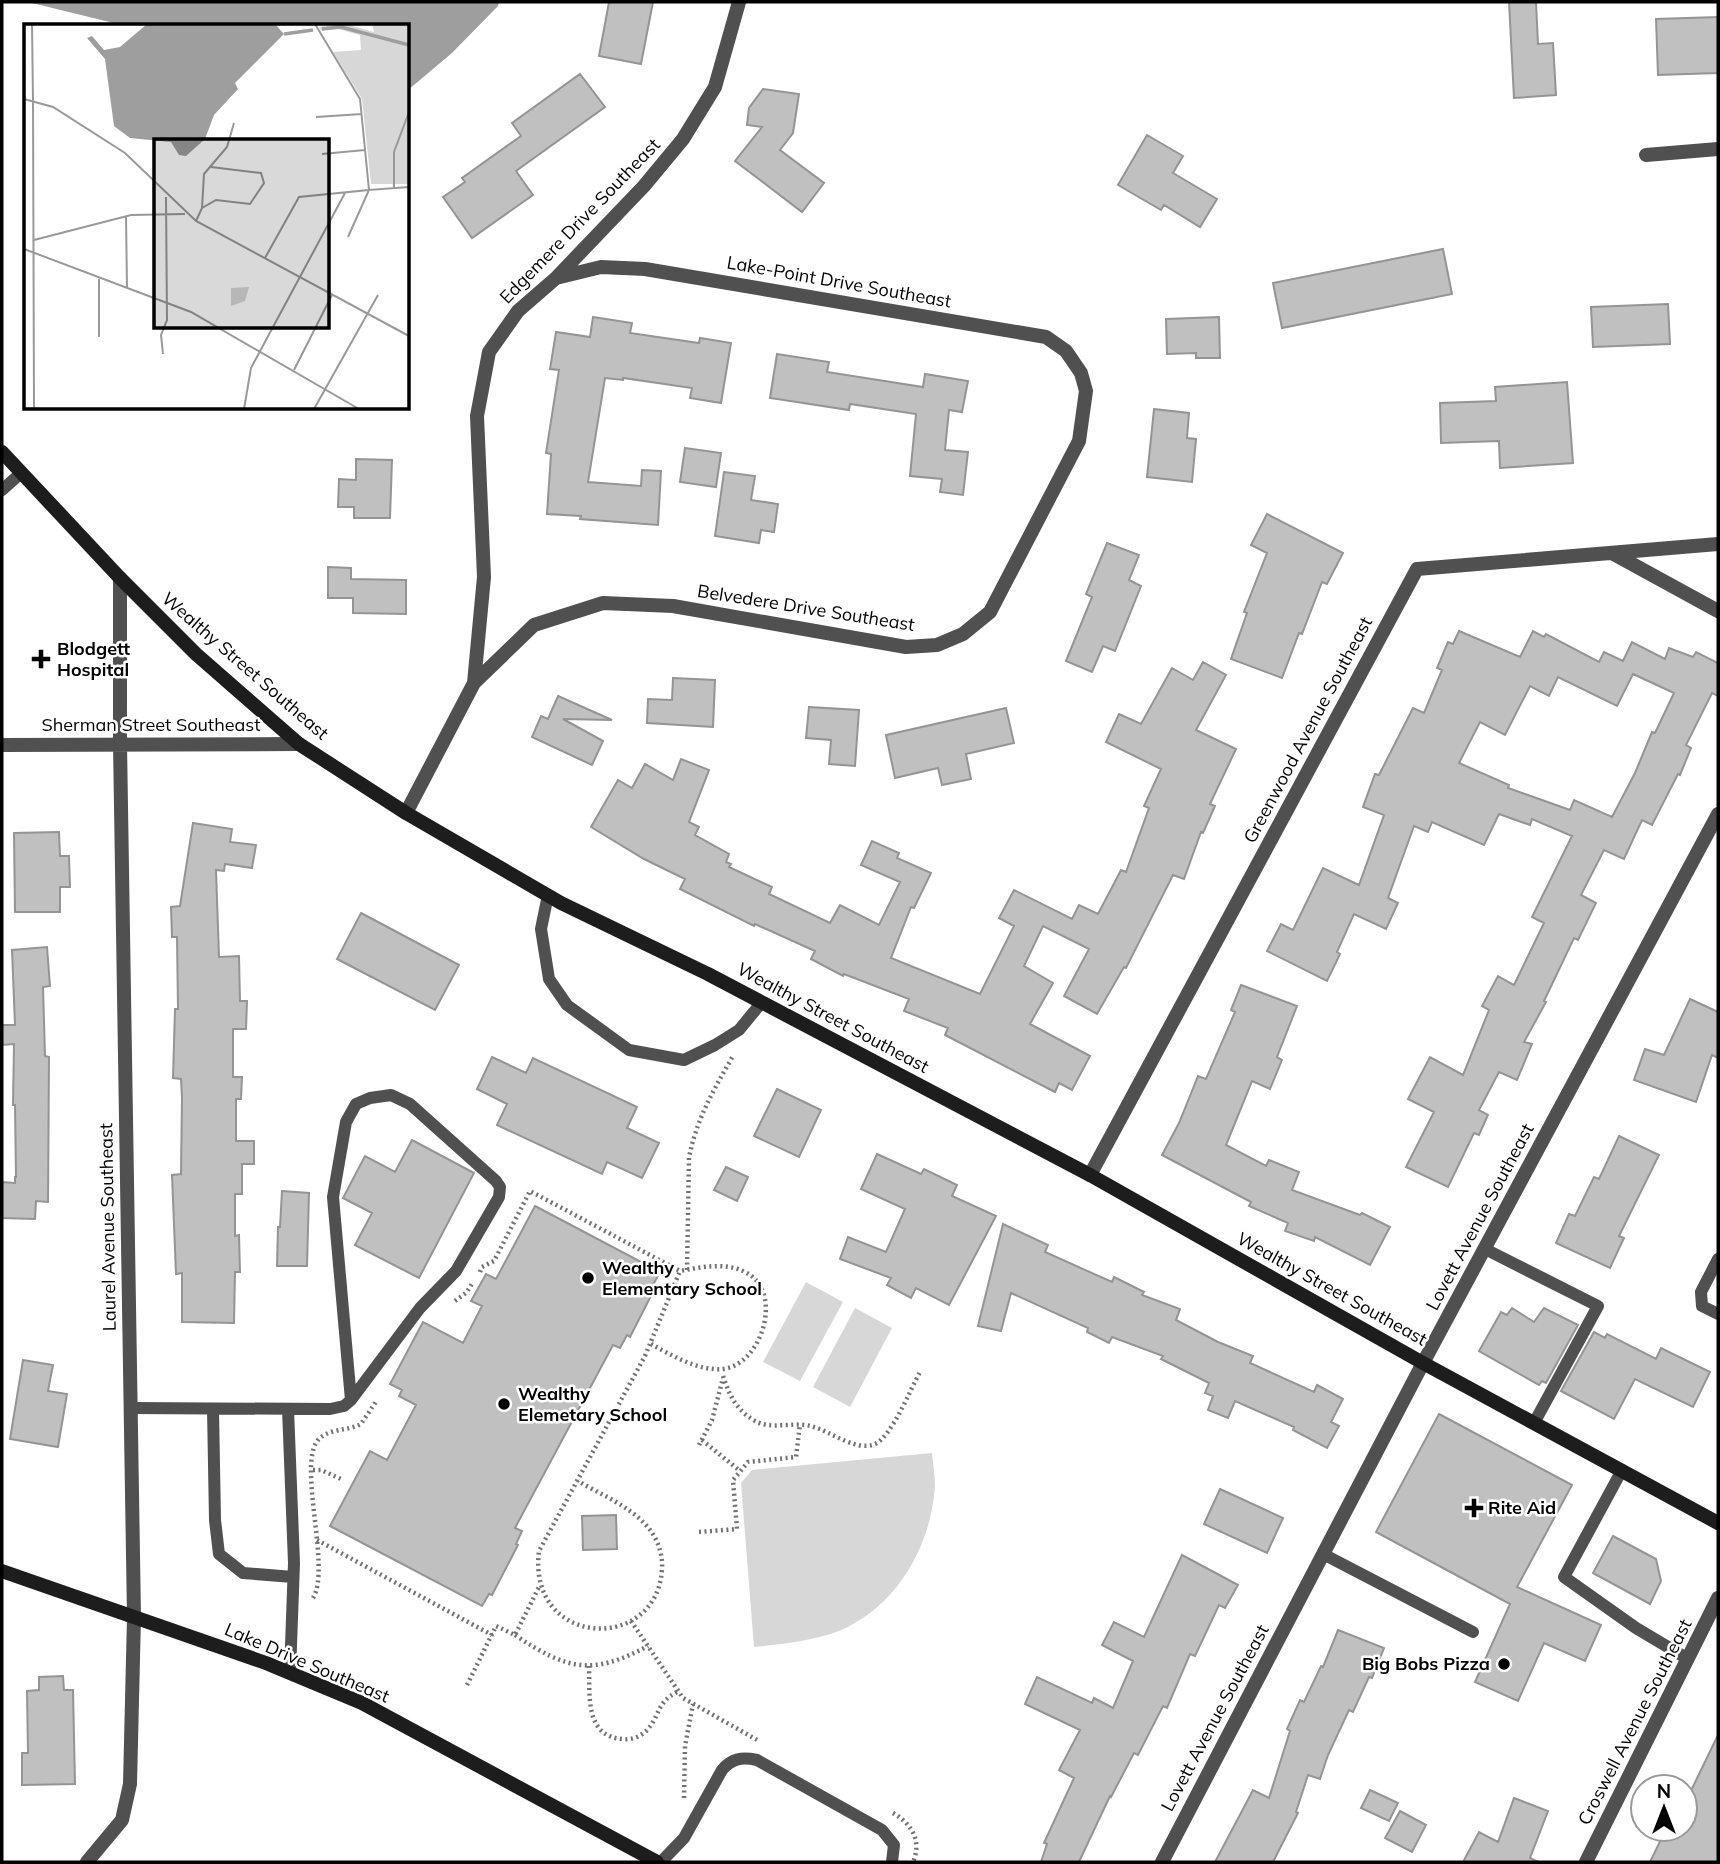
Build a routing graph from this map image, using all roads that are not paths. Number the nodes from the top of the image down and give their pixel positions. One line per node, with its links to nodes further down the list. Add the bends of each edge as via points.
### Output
1 (739, 2): 4 (street, Edgemere Drive Southeast, via 715,87 683,139)
2 (1718, 149): 3 (street)
3 (1646, 155)
4 (556, 278): 5 (street, Lake-Point Drive Southeast, via 601,267 645,269 1046,337 1066,351 1081,373); 13 (street, Edgemere Drive Southeast, via 518,311 489,352 477,416 484,577)
5 (1086, 391): 13 (street, Belvedere Drive Southeast, via 1079,441 990,612 963,634 937,645 906,647 673,606 603,603 534,625)
6 (2, 452): 7 (main road, Wealthy Street Southeast)
7 (21, 473): 8 (lane); 11 (main road, Wealthy Street Southeast)
8 (2, 490)
9 (1718, 544): 10 (street, Greenwood Avenue Southeast)
10 (1612, 553): 12 (street); 21 (street, Greenwood Avenue Southeast, via 1417,569)
11 (120, 578): 14 (street, Laurel Avenue Southeast); 15 (main road, Wealthy Street Southeast)
12 (1718, 611)
13 (474, 683): 17 (street)
14 (120, 744): 15 (street, Sherman Street Southeast); 16 (street, Sherman Street Southeast); 27 (street, Laurel Avenue Southeast)
15 (299, 744): 17 (main road, Wealthy Street Southeast)
16 (2, 745)
17 (406, 813): 19 (main road, Wealthy Street Southeast)
18 (1718, 814): 22 (street, Lovett Avenue Southeast)
19 (548, 895): 20 (main road, Wealthy Street Southeast); 20 (lane, via 541,929 549,979 567,1005 629,1050 684,1060 739,1030)
20 (762, 1002): 21 (main road, Wealthy Street Southeast)
21 (1090, 1175): 25 (main road, Wealthy Street Southeast)
22 (1485, 1249): 25 (street, Lovett Avenue Southeast); 30 (lane, via 1598,1306)
23 (1718, 1259): 24 (lane, via 1700,1293 1702,1306)
24 (1718, 1314)
25 (1423, 1363): 30 (main road, Wealthy Street Southeast); 33 (street, Lovett Avenue Southeast)
26 (351, 1400): 26 (lane, via 420,1308 456,1272 499,1197 496,1181 410,1104 391,1095 356,1104 346,1122 333,1197); 29 (lane, via 330,1409)
27 (131, 1408): 28 (lane); 37 (street, Laurel Avenue Southeast)
28 (213, 1409): 29 (lane); 35 (lane, via 219,1554 243,1573)
29 (288, 1409): 35 (lane)
30 (1534, 1423): 31 (main road, Wealthy Street Southeast)
31 (1622, 1471): 32 (main road, Wealthy Street Southeast); 39 (lane, via 1564,1577)
32 (1718, 1523)
33 (1323, 1554): 38 (lane); 44 (street, Lovett Avenue Southeast)
34 (2, 1571): 37 (main road, Lake Drive Southeast)
35 (293, 1577): 40 (lane)
36 (1718, 1598): 39 (street, Croswell Avenue Southeast)
37 (134, 1617): 40 (main road, Lake Drive Southeast); 41 (street, Laurel Avenue Southeast, via 131,1784 122,1820)
38 (1473, 1632)
39 (1688, 1659): 45 (street, Croswell Avenue Southeast)
40 (290, 1673): 42 (main road, Lake Drive Southeast, via 362,1703)
41 (87, 1862)
42 (659, 1862): 43 (lane, via 684,1838 722,1770 738,1758 747,1758 882,1830 894,1845)
43 (892, 1862)
44 (1162, 1862)
45 (1586, 1862)

